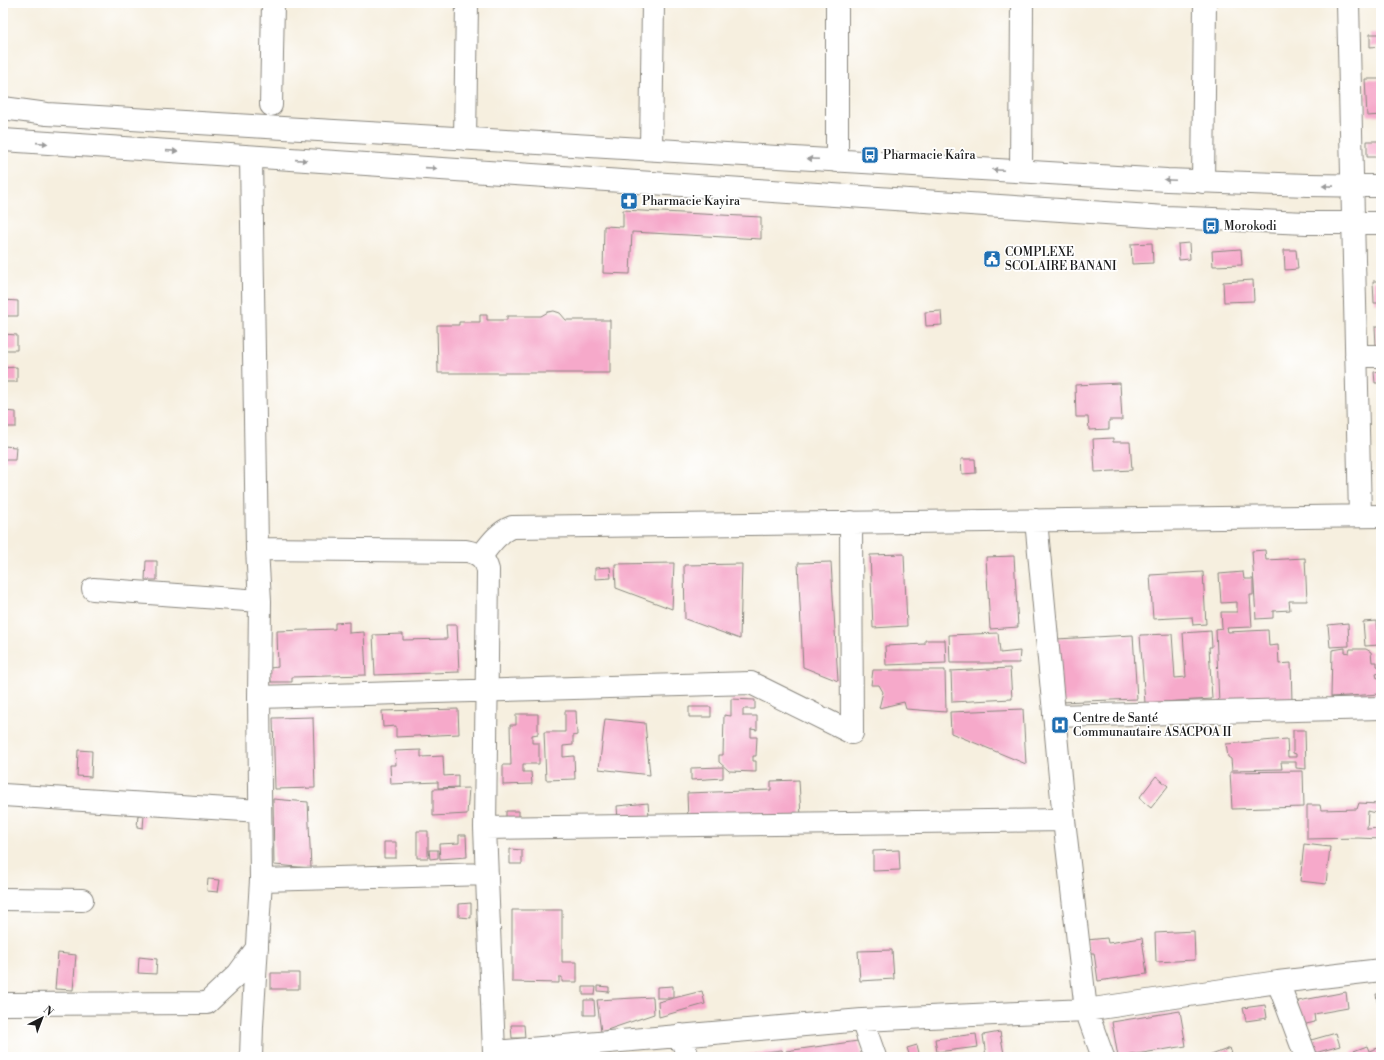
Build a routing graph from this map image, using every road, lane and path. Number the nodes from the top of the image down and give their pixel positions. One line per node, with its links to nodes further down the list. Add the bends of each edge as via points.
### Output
1 (273, 3): 8 (street)
2 (467, 3): 10 (street)
3 (653, 3): 12 (street)
4 (837, 3): 14 (street)
5 (1022, 3): 15 (street)
6 (1205, 3): 16 (street)
7 (1348, 3): 17 (street)
8 (271, 105)
9 (3, 108): 10 (street, via 47,114)
10 (465, 139): 12 (street)
11 (3, 140): 13 (street, one-way to 13)
12 (651, 150): 14 (street, one-way to 12)
13 (251, 157): 19 (street, one-way to 19, via 1166,217); 27 (street)
14 (837, 161): 15 (street, one-way to 14)
15 (1021, 171): 16 (street, one-way to 15)
16 (1203, 182): 17 (street, one-way to 16)
17 (1353, 186): 18 (street); 19 (street)
18 (1381, 186)
19 (1354, 223): 20 (street); 21 (street)
20 (1381, 223)
21 (1356, 356): 22 (street); 23 (street)
22 (1381, 356)
23 (1360, 516): 24 (street); 25 (street)
24 (1381, 516)
25 (1036, 520): 26 (street); 34 (street)
26 (851, 522): 28 (street, via 512,527 498,536); 31 (street, via 852,733 751,683)
27 (257, 550): 28 (street, via 473,552); 30 (street)
28 (481, 556): 31 (street, via 488,570)
29 (94, 589): 30 (street)
30 (260, 601): 32 (street)
31 (487, 690): 32 (street); 38 (street)
32 (259, 697): 36 (street)
33 (1381, 708): 34 (street)
34 (1054, 716): 37 (street)
35 (3, 796): 36 (street)
36 (260, 811): 40 (street)
37 (1064, 820): 38 (street); 47 (street)
38 (485, 828): 39 (street)
39 (487, 874): 40 (street); 50 (street)
40 (261, 880): 43 (street)
41 (3, 899): 42 (street)
42 (82, 900)
43 (257, 948): 46 (street, via 238,974 207,1003); 51 (street)
44 (1381, 970): 45 (street)
45 (1278, 982): 47 (street); 55 (street)
46 (3, 1004)
47 (1086, 1010): 48 (street); 54 (street)
48 (862, 1020): 49 (street); 53 (street)
49 (680, 1035): 50 (street); 52 (street)
50 (494, 1054)
51 (251, 1057)
52 (688, 1057)
53 (875, 1057)
54 (1103, 1057)
55 (1306, 1057)

